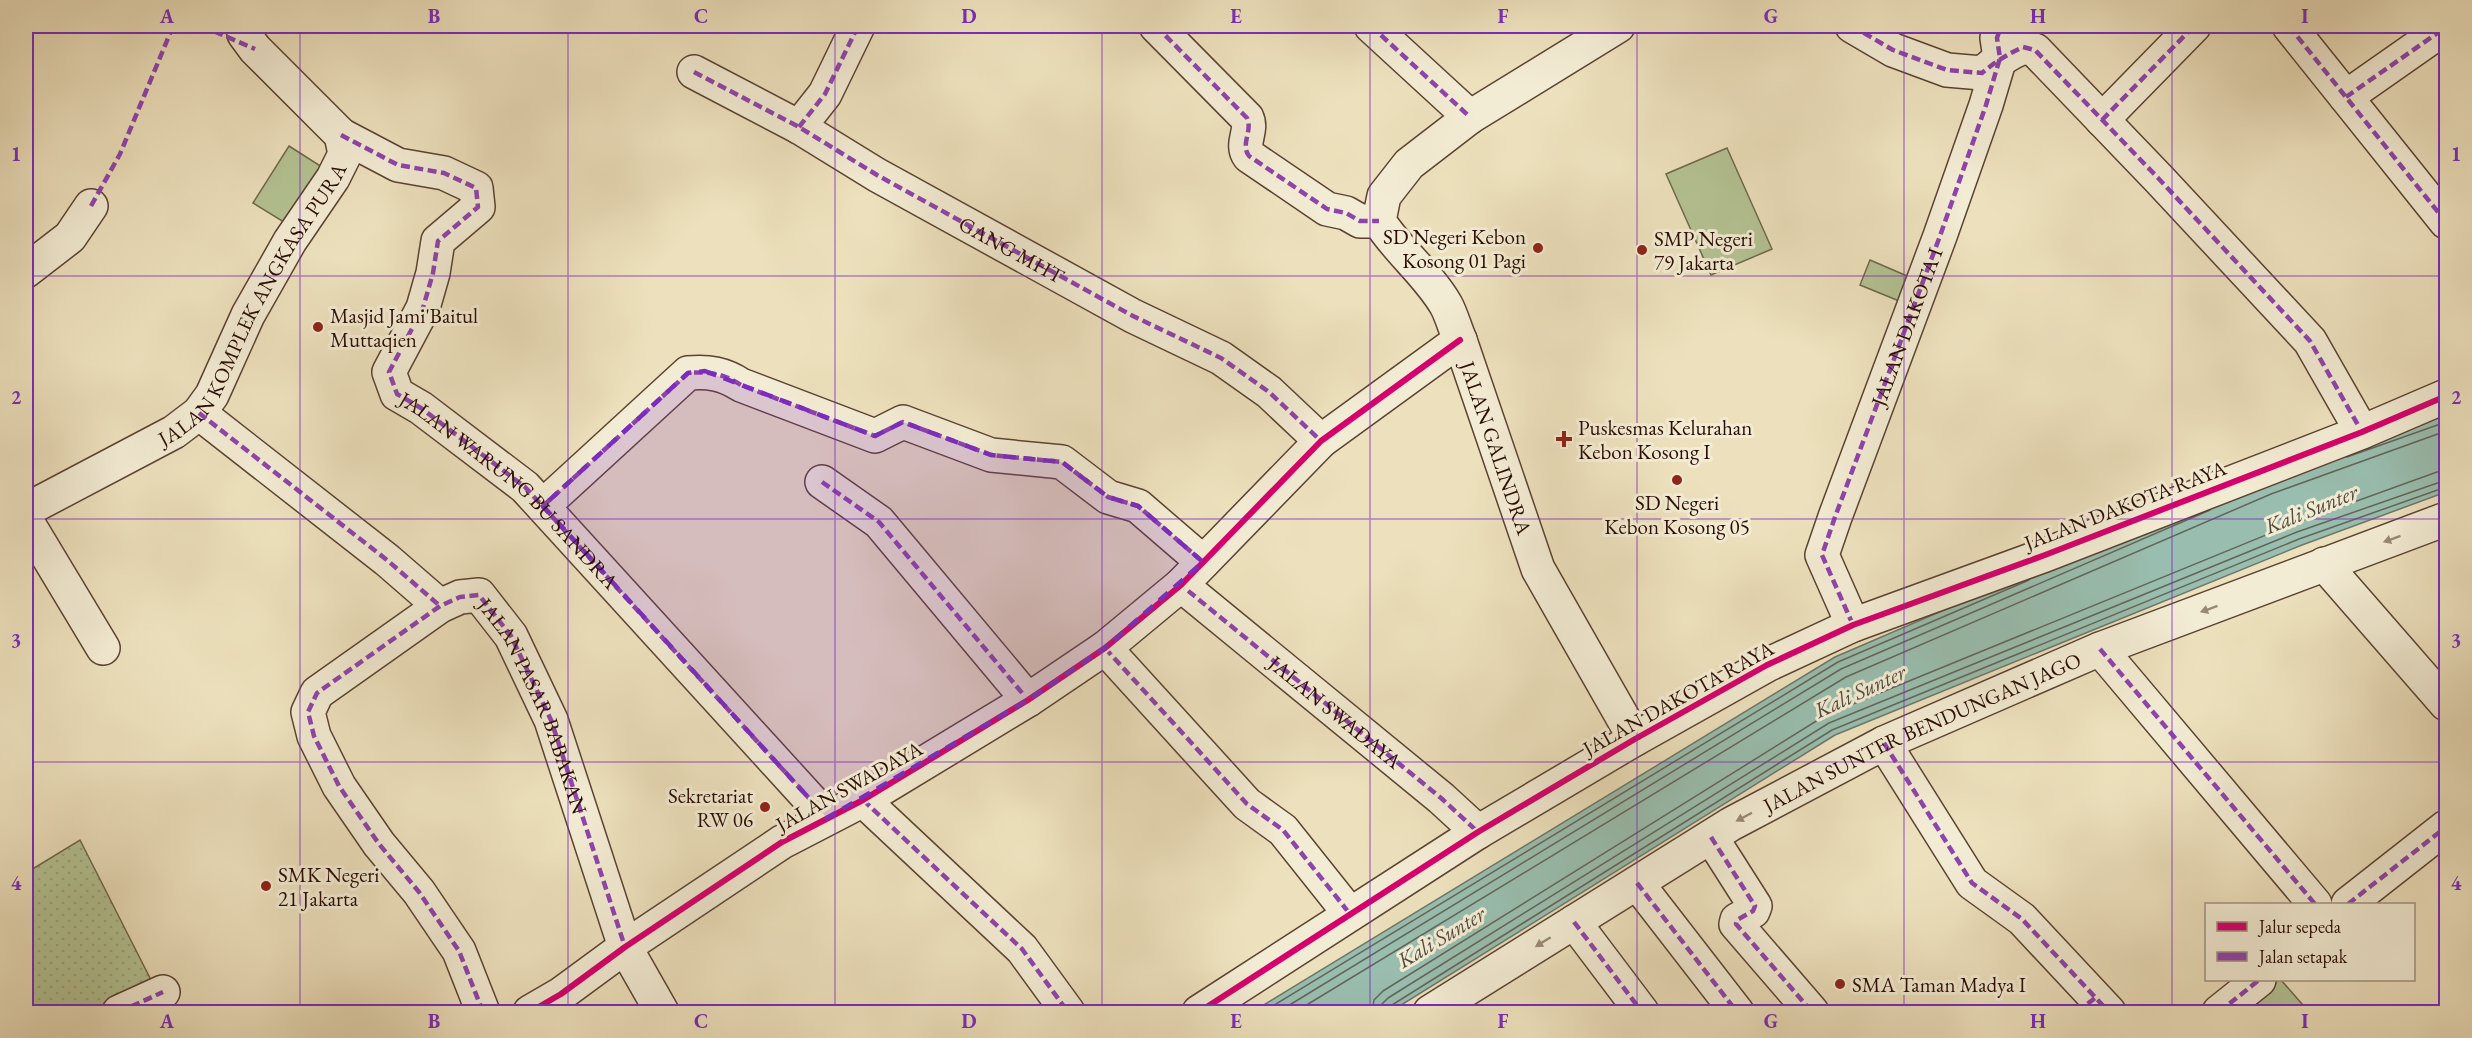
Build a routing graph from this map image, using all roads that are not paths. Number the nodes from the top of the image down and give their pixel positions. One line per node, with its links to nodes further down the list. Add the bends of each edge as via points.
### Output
1 (858, 26): 16 (street, via 825,94)
2 (1156, 26): 19 (street, via 1247,118 1250,124 1244,148 1248,156 1327,209 1360,221)
3 (1371, 26): 14 (street)
4 (1618, 26): 14 (street)
5 (1852, 26): 11 (street, via 1893,50 1947,70 1982,73)
6 (2001, 26): 11 (street, JALAN DAKOTA I, via 1997,38)
7 (2194, 26): 15 (street)
8 (2289, 26): 13 (street)
9 (2446, 27): 13 (street)
10 (250, 37): 17 (street, JALAN KOMPLEK ANGKASA PURA)
11 (2001, 58): 15 (street, via 2023,47 2035,50); 35 (street, JALAN DAKOTA I, via 1822,555)
12 (694, 72): 16 (street, GANG MHT)
13 (2346, 97): 20 (street)
14 (1470, 117): 19 (street, via 1409,164 1384,196)
15 (2102, 120): 25 (street, via 2310,341)
16 (799, 127): 26 (street, GANG MHT, via 877,175 1133,316 1221,358 1269,393)
17 (341, 135): 24 (street, JALAN KOMPLEK ANGKASA PURA, via 345,154 333,178 290,241 248,315 212,395); 28 (street, JALAN WARUNG BU SANDRA, via 398,165 444,173 476,188 478,207 438,241 423,308 389,372 397,394 422,408 525,487)
18 (91, 206): 21 (street, via 70,237)
19 (1379, 221): 22 (street, JALAN GALINDRA, via 1446,305)
20 (2446, 222)
21 (26, 271)
22 (1460, 340): 26 (street); 41 (street, JALAN GALINDRA, via 1538,569)
23 (2446, 396): 25 (street, JALAN DAKOTA RAYA)
24 (199, 413): 29 (street, JALAN KOMPLEK ANGKASA PURA, via 174,432); 34 (street, JALAN PASAR BABAKAN)
25 (2362, 432): 35 (street, JALAN DAKOTA RAYA)
26 (1321, 441): 33 (street)
27 (822, 482): 39 (street, via 879,522)
28 (543, 506): 33 (street, via 688,373 705,371 728,376 741,385 875,436 903,422 991,455 1062,462 1108,497 1138,506); 44 (street, JALAN WARUNG BU SANDRA)
29 (26, 510)
30 (2446, 519): 32 (street, JALAN SUNTER BENDUNGAN JAGO, one-way to 32)
31 (26, 520): 36 (street)
32 (2324, 564): 38 (street, JALAN SUNTER BENDUNGAN JAGO, one-way to 38); 40 (street)
33 (1192, 573): 37 (street, JALAN SWADAYA); 46 (street, JALAN SWADAYA)
34 (440, 606): 53 (street, JALAN PASAR BABAKAN, via 460,597 479,596 511,636 551,720); 59 (street, via 317,693 308,712 314,736 339,786 459,951)
35 (1853, 625): 41 (street, JALAN DAKOTA RAYA, via 1767,665)
36 (103, 648)
37 (1105, 648): 39 (street, JALAN SWADAYA); 51 (street, via 1247,804 1283,831)
38 (2100, 649): 42 (street, JALAN SUNTER BENDUNGAN JAGO); 49 (street)
39 (1028, 700): 43 (street, JALAN SWADAYA)
40 (2446, 704)
41 (1635, 738): 46 (street, JALAN DAKOTA RAYA)
42 (1884, 743): 47 (street, JALAN SUNTER BENDUNGAN JAGO, one-way to 47); 56 (street, via 1972,883 2022,919)
43 (863, 800): 44 (street, JALAN SWADAYA); 62 (street, via 1022,949)
44 (827, 818): 53 (street, JALAN SWADAYA, via 782,842)
45 (2446, 827): 50 (street)
46 (1478, 832): 51 (street, JALAN DAKOTA RAYA)
47 (1711, 837): 48 (street, JALAN SUNTER BENDUNGAN JAGO); 66 (street, via 1755,906 1736,924)
48 (1637, 883): 52 (street, JALAN SUNTER BENDUNGAN JAGO); 65 (street)
49 (2314, 903)
50 (2349, 903)
51 (1350, 914): 63 (street, JALAN DAKOTA RAYA)
52 (1574, 922): 57 (street, JALAN SUNTER BENDUNGAN JAGO, one-way to 57); 64 (street)
53 (625, 946): 60 (street, JALAN SWADAYA); 61 (street)
54 (2258, 981): 67 (street)
55 (163, 992): 58 (street)
56 (2094, 1008)
57 (1434, 1011)
58 (119, 1012)
59 (483, 1012)
60 (530, 1012)
61 (662, 1012)
62 (1068, 1012)
63 (1199, 1012)
64 (1642, 1012)
65 (1737, 1012)
66 (1812, 1012)
67 (2220, 1012)

